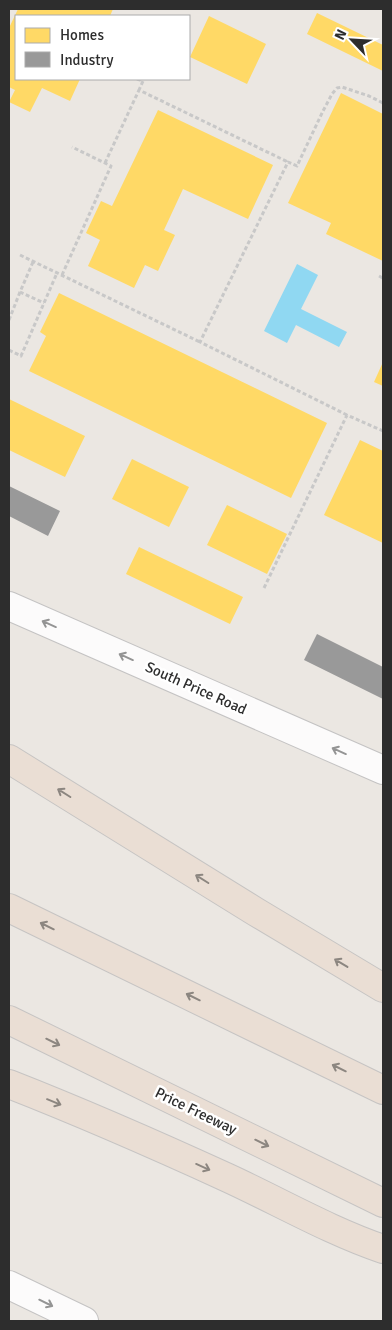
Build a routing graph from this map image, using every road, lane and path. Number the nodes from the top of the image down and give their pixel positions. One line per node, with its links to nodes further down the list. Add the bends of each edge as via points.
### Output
1 (140, 80): 2 (path, via 143,81)
2 (139, 90): 5 (path); 6 (path)
3 (383, 103): 5 (path, via 342,86 337,88 298,166)
4 (72, 147): 6 (path)
5 (288, 162): 14 (path)
6 (105, 163): 10 (path, via 111,166)
7 (20, 255): 8 (path)
8 (33, 262): 9 (path); 11 (path)
9 (57, 273): 10 (path); 12 (path)
10 (62, 275): 14 (path)
11 (20, 292): 12 (path); 13 (path)
12 (44, 303): 15 (path, via 21,356)
13 (9, 320)
14 (200, 342): 16 (path)
15 (9, 350)
16 (347, 415): 17 (path); 18 (path)
17 (383, 432)
18 (264, 588)
19 (9, 606): 21 (main road, South Price Road, one-way to 19)
20 (9, 759): 23 (highway, one-way to 20)
21 (383, 770)
22 (9, 908): 26 (highway, one-way to 22)
23 (383, 988)
24 (9, 1020): 27 (highway, Price Freeway, one-way to 27)
25 (9, 1084): 28 (highway, one-way to 28, via 135,1136 359,1241)
26 (383, 1090)
27 (383, 1203)
28 (383, 1249)
29 (9, 1285): 30 (main road, one-way to 30)
30 (84, 1321)

